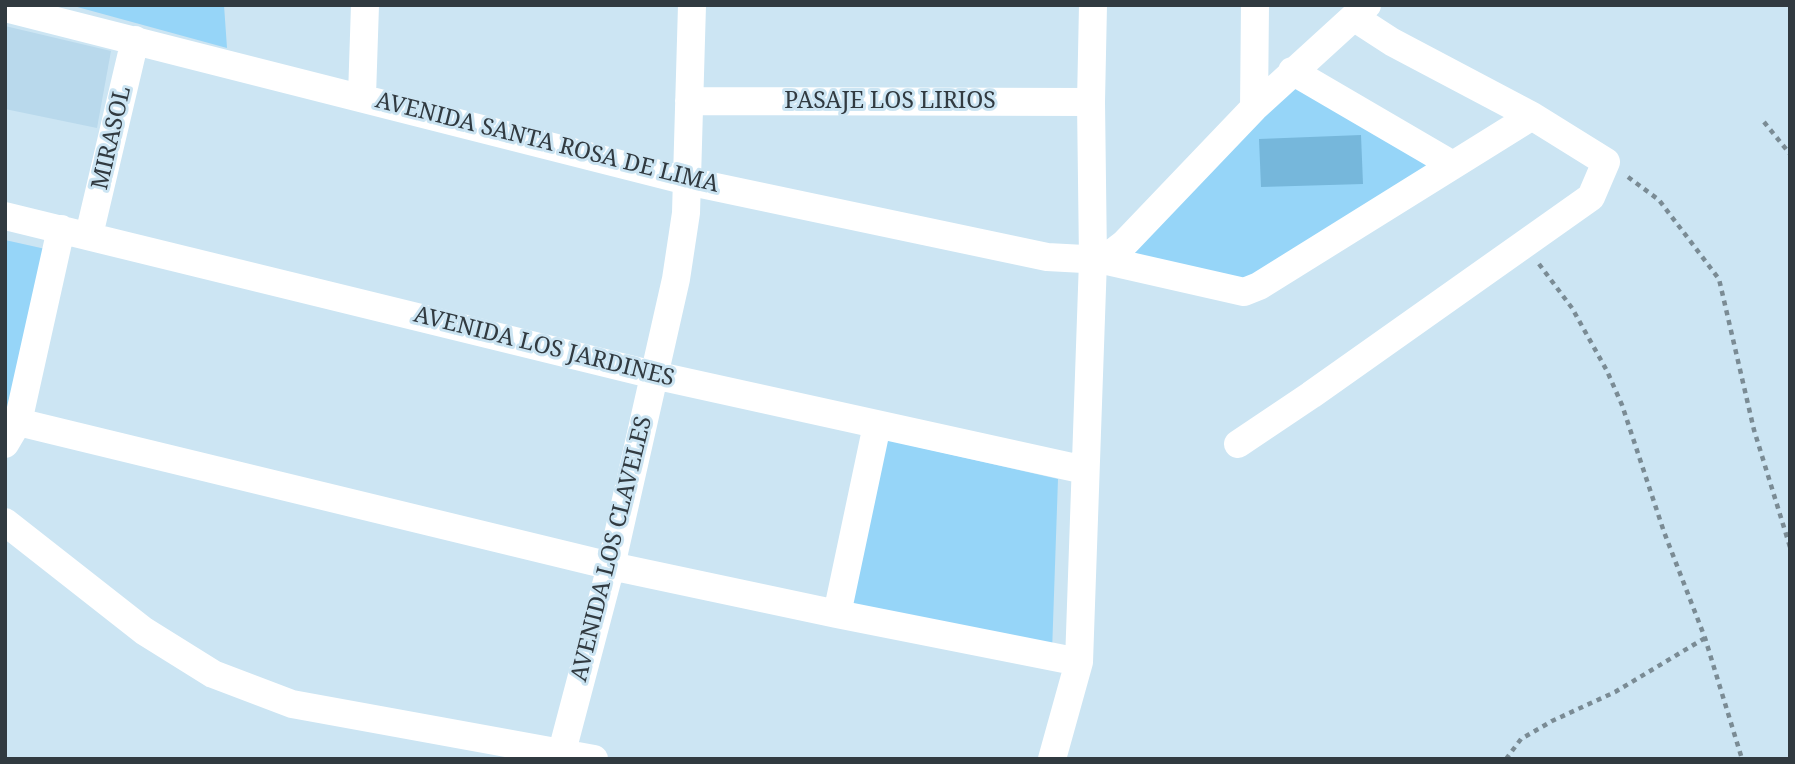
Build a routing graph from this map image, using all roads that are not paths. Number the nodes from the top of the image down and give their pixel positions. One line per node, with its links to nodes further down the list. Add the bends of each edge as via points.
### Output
1 (365, 5): 9 (street)
2 (692, 5): 10 (street, AVENIDA LOS CLAVELES)
3 (1093, 5): 11 (street)
4 (1255, 5): 12 (street)
5 (5, 8): 7 (street, AVENIDA SANTA ROSA DE LIMA)
6 (1361, 11): 8 (street); 13 (street, via 1392,42)
7 (135, 40): 9 (street, AVENIDA SANTA ROSA DE LIMA); 18 (street, MIRASOL)
8 (1292, 71): 12 (street); 14 (street)
9 (362, 96): 15 (street, AVENIDA SANTA ROSA DE LIMA)
10 (689, 101): 11 (street, PASAJE LOS LIRIOS); 15 (street, AVENIDA LOS CLAVELES)
11 (1091, 102): 19 (street)
12 (1254, 108): 19 (street, via 1125,243)
13 (1532, 116): 14 (street, AVENIDA SANTA ROSA DE LIMA); 23 (street, via 1606,162 1591,197)
14 (1453, 164): 19 (street, AVENIDA SANTA ROSA DE LIMA, via 1244,292)
15 (687, 181): 19 (street, AVENIDA SANTA ROSA DE LIMA, via 1047,257); 20 (street, AVENIDA LOS CLAVELES, via 676,279)
16 (5, 216): 17 (street, AVENIDA LOS JARDINES)
17 (61, 229): 18 (street, AVENIDA LOS JARDINES); 22 (street)
18 (89, 235): 20 (street, AVENIDA LOS JARDINES)
19 (1098, 260): 24 (street)
20 (654, 375): 21 (street, AVENIDA LOS JARDINES); 26 (street, AVENIDA LOS CLAVELES)
21 (877, 425): 24 (street, AVENIDA LOS JARDINES); 27 (street)
22 (11, 433): 26 (street)
23 (1238, 444)
24 (1085, 470): 28 (street)
25 (5, 522): 29 (street, via 144,631 213,674 292,704)
26 (611, 566): 27 (street); 29 (street, AVENIDA LOS CLAVELES)
27 (837, 614): 28 (street)
28 (1079, 662): 31 (street)
29 (561, 755): 30 (street)
30 (594, 759)
31 (1052, 759)

